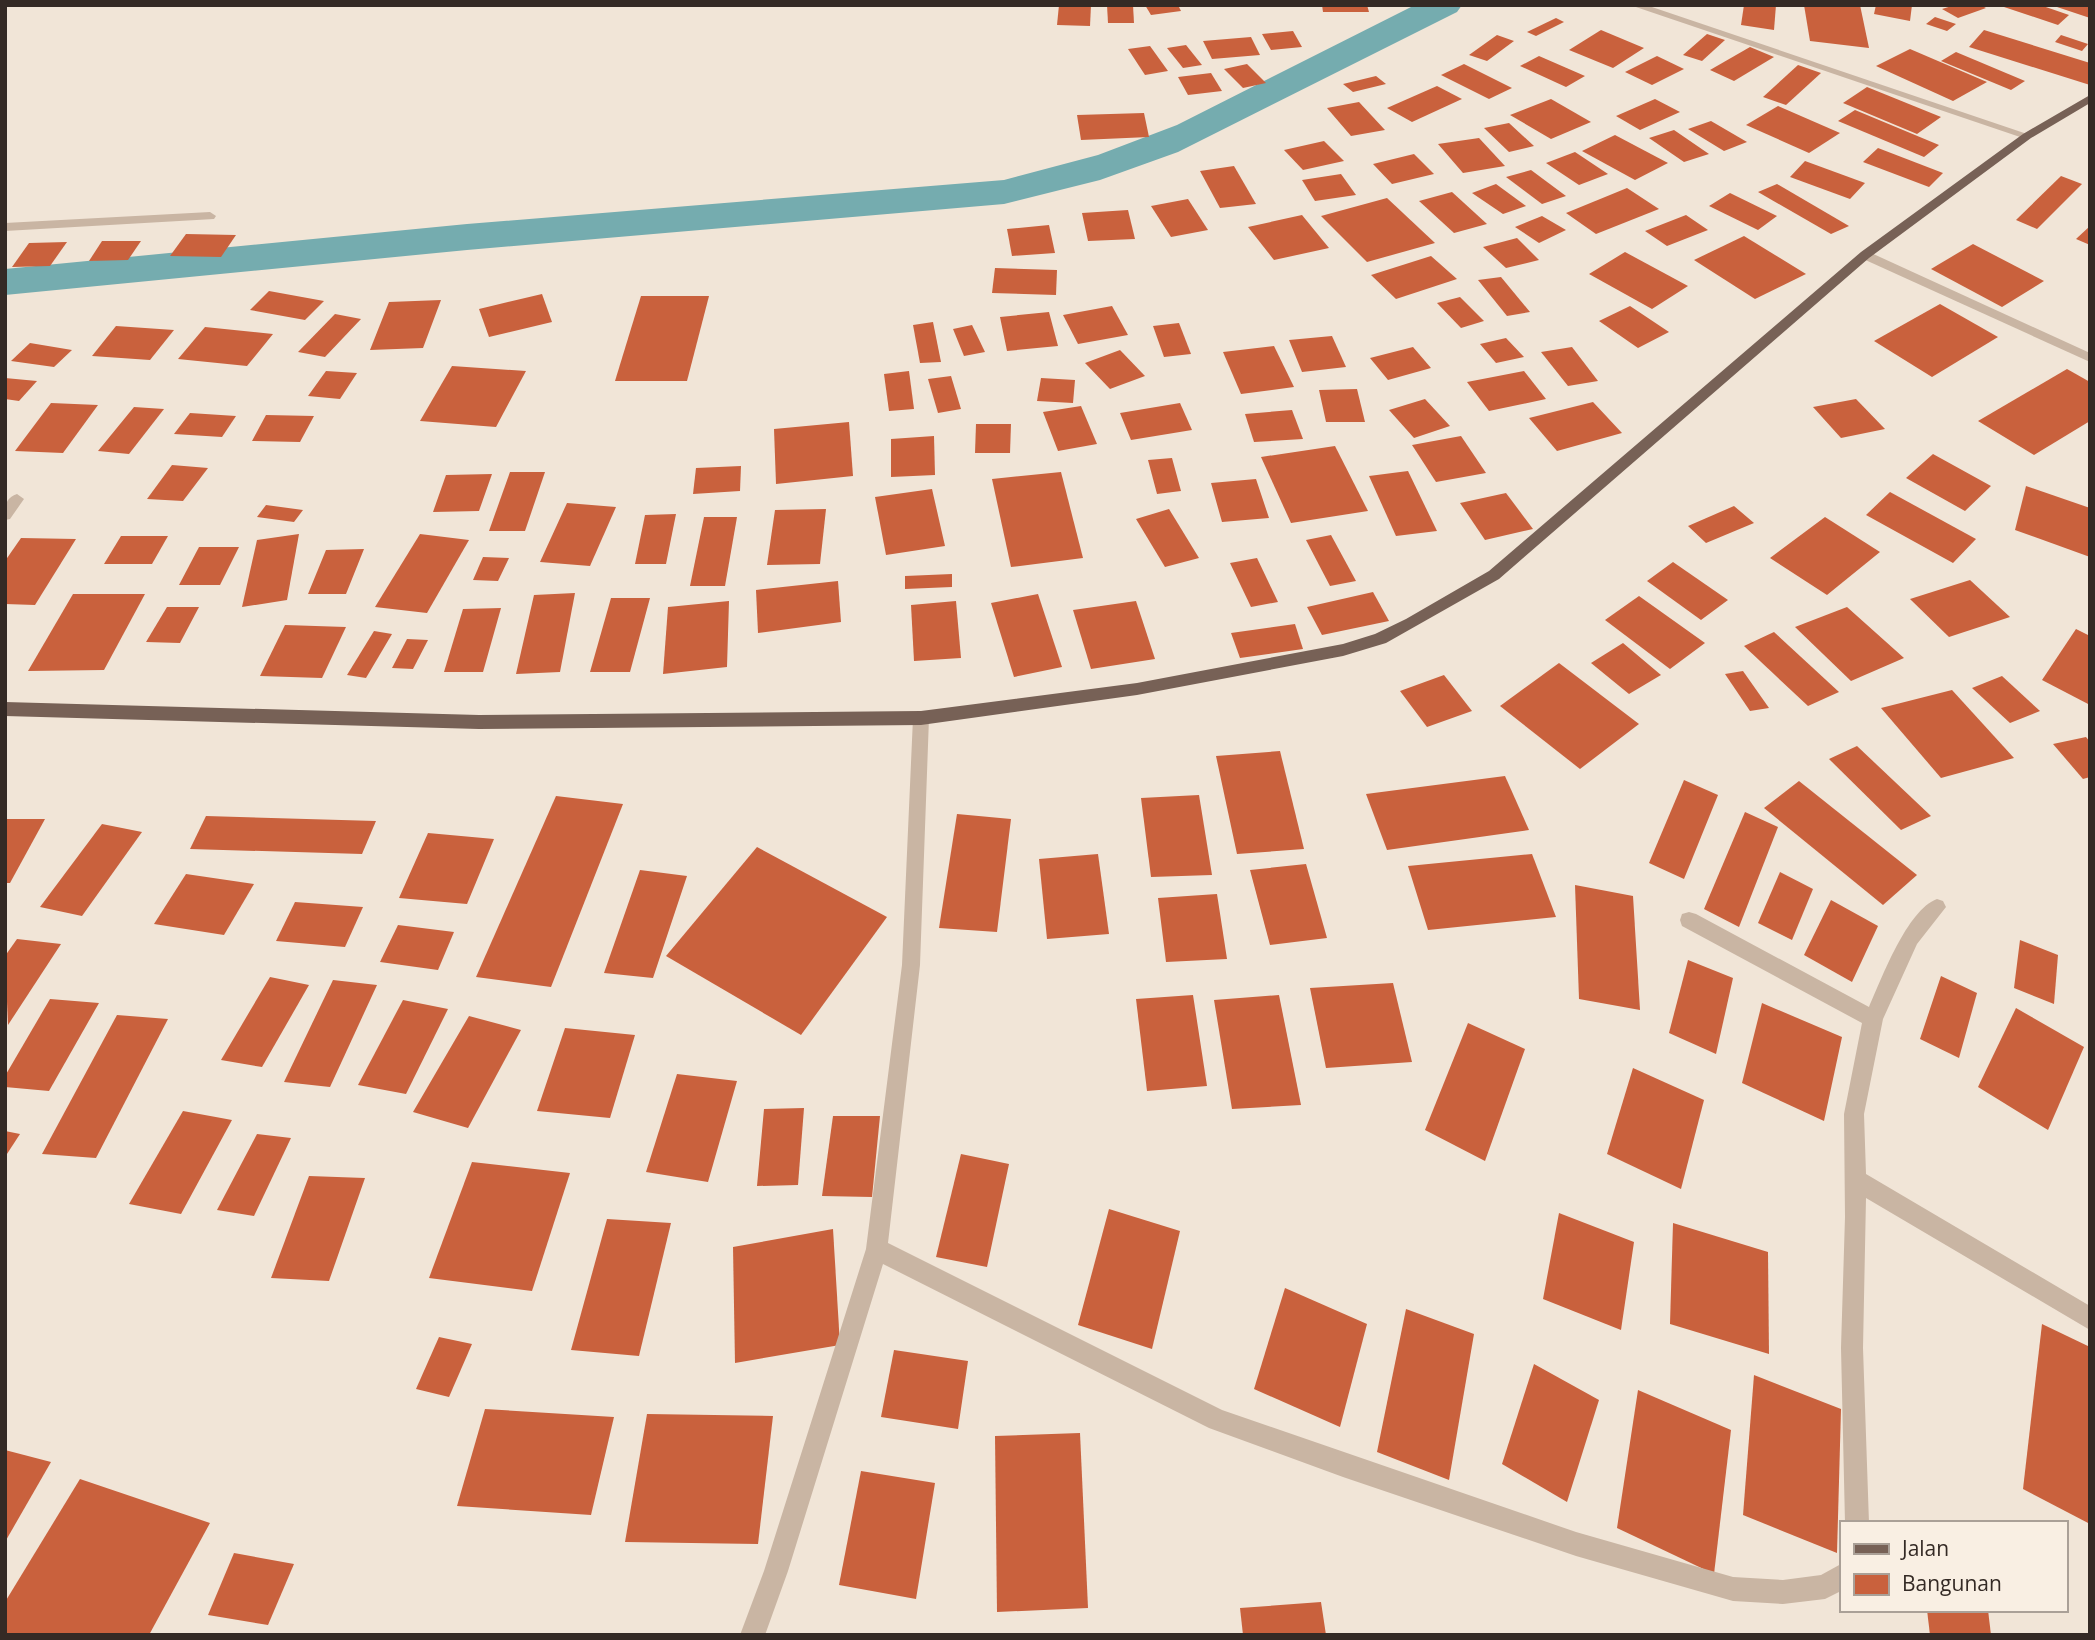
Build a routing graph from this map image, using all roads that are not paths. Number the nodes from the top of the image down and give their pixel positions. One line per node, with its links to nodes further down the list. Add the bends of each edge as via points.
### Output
1 (1635, 5): 3 (street)
2 (2089, 99): 3 (main road)
3 (2028, 136): 6 (main road)
4 (210, 216): 5 (street)
5 (5, 227)
6 (1866, 255): 7 (street); 11 (main road, via 1494,575 1391,634 1343,650 1137,689)
7 (2090, 358)
8 (17, 499): 9 (street)
9 (5, 515)
10 (5, 709): 11 (main road, via 479,722)
11 (921, 718): 16 (street, via 911,965)
12 (1937, 907): 14 (street, via 1910,938)
13 (1689, 920): 14 (street)
14 (1873, 1019): 15 (street, via 1854,1114)
15 (1856, 1181): 17 (street); 18 (street, via 1852,1348)
16 (877, 1249): 19 (street, via 1217,1420 1343,1465 1576,1544 1733,1589 1783,1592 1825,1587); 20 (street)
17 (2090, 1319)
18 (1857, 1521)
19 (1840, 1577)
20 (752, 1635)

